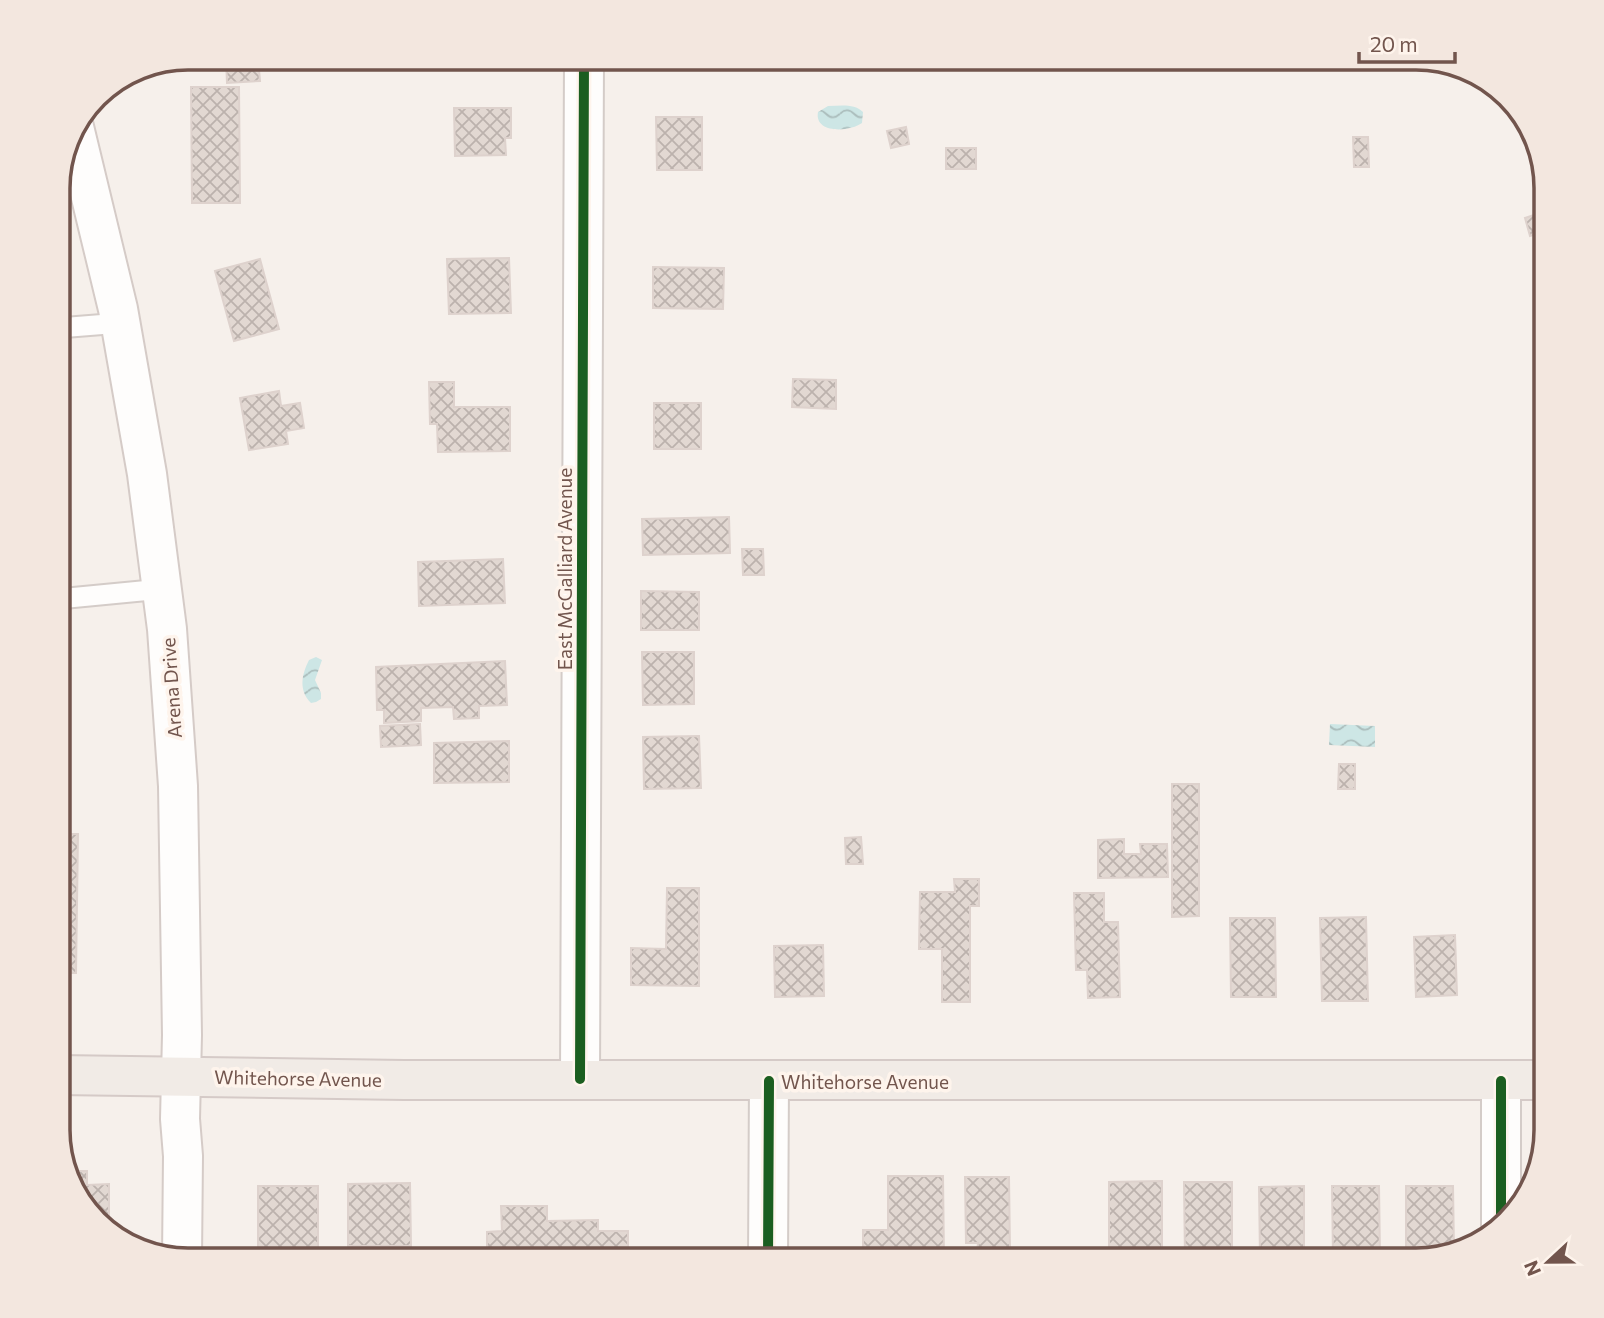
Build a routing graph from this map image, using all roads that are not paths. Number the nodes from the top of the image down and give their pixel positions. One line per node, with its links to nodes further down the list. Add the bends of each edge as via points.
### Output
1 (584, 70): 9 (street, East McGalliard Avenue)
2 (78, 145): 3 (street, Arena Drive)
3 (121, 323): 4 (lane); 5 (street, Arena Drive, via 148,474)
4 (70, 327)
5 (162, 589): 6 (lane); 8 (street, Arena Drive, via 178,786)
6 (70, 598)
7 (70, 1075): 8 (main road, Whitehorse Avenue)
8 (182, 1076): 9 (main road, Whitehorse Avenue); 14 (street, Arena Drive)
9 (579, 1079): 11 (main road, Whitehorse Avenue)
10 (1534, 1080): 12 (main road, Whitehorse Avenue)
11 (769, 1081): 12 (main road, Whitehorse Avenue); 15 (street)
12 (1502, 1081): 13 (street)
13 (1501, 1212)
14 (182, 1248)
15 (768, 1248)

